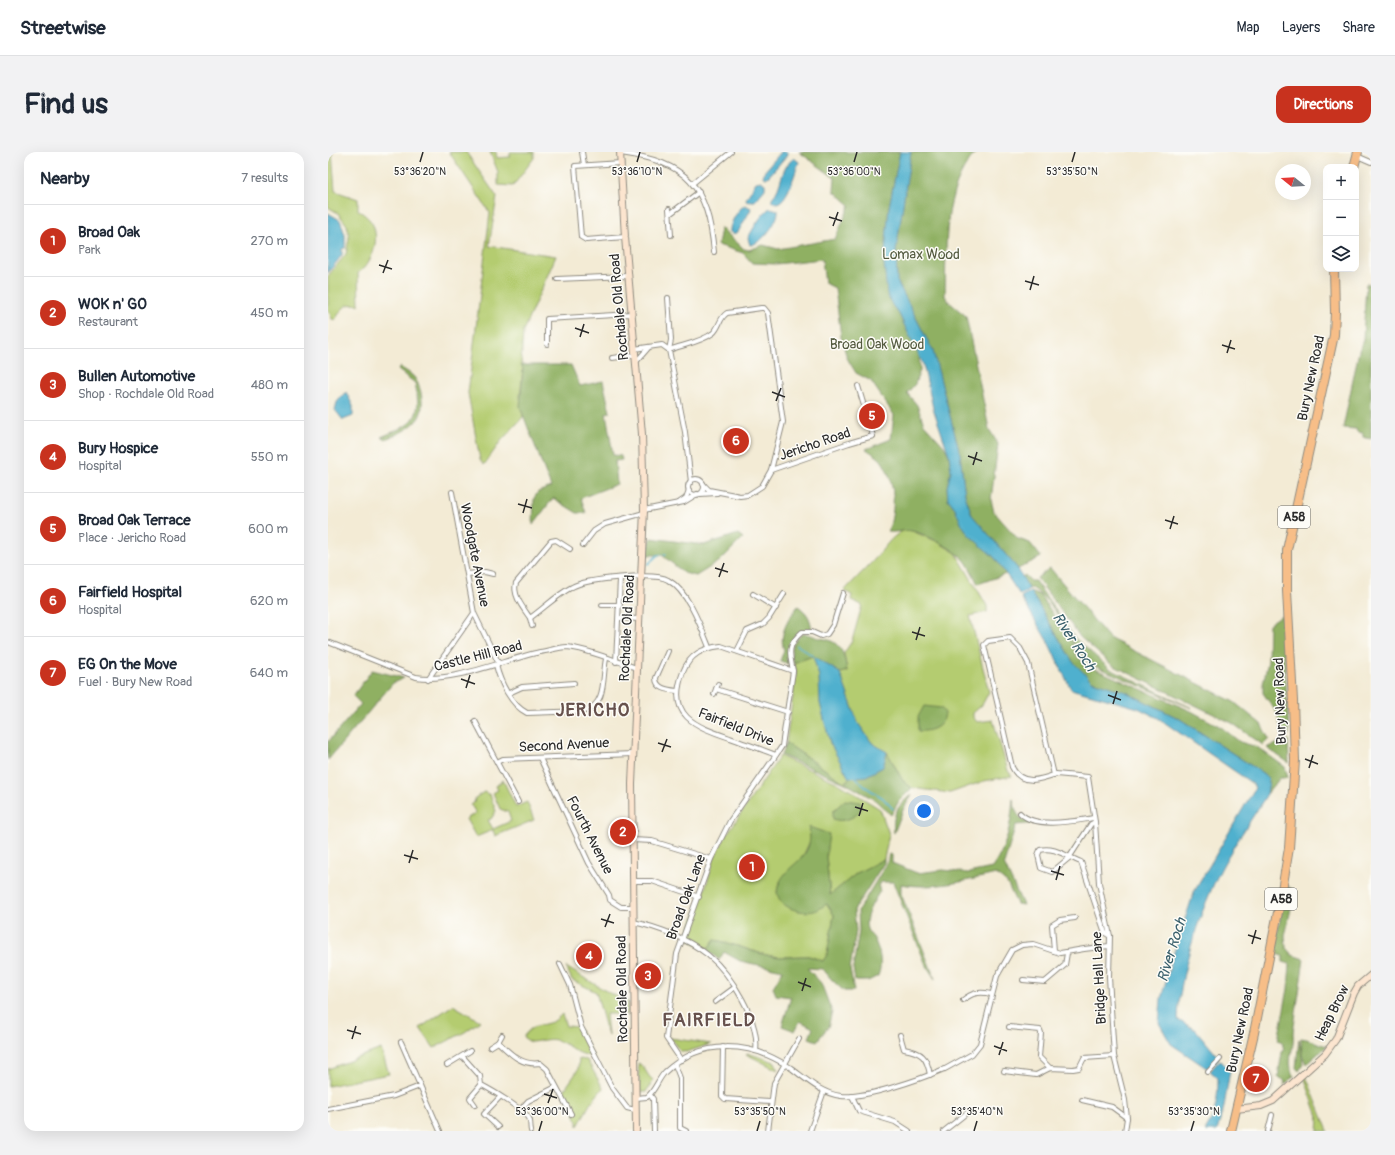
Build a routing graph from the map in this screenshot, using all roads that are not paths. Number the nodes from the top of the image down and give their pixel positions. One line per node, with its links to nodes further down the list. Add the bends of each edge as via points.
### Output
1 (582, 152): 8 (street)
2 (621, 152): 6 (main road, Rochdale Old Road); 9 (street, via 662,162)
3 (731, 152): 9 (street)
4 (1358, 154): 5 (street); 7 (highway)
5 (1371, 162)
6 (621, 163): 8 (street); 12 (main road, Rochdale Old Road)
7 (1355, 164)
8 (584, 165): 12 (street, via 575,166 581,237 586,240)
9 (693, 183): 10 (street)
10 (700, 192): 11 (street, via 670,211); 13 (street, via 709,216)
11 (670, 235)
12 (625, 237): 15 (main road, Rochdale Old Road)
13 (714, 252)
14 (1334, 272): 131 (highway, Bury New Road / A58, via 1334,335 1287,550 1295,763 1289,848)
15 (628, 276): 16 (street); 18 (main road, Rochdale Old Road)
16 (556, 279)
17 (668, 298): 21 (street, via 671,340)
18 (631, 314): 19 (street, via 547,319); 22 (main road, Rochdale Old Road)
19 (547, 344)
20 (649, 347): 21 (street, via 662,345); 22 (street); 24 (street)
21 (669, 350): 26 (street, via 711,335 717,329 719,317 727,313 764,308 768,313 783,422); 27 (street, via 686,432)
22 (635, 352): 23 (street); 24 (main road, Rochdale Old Road)
23 (612, 358)
24 (636, 362): 34 (main road, Rochdale Old Road, via 642,434)
25 (858, 386): 26 (street, Jericho Road, via 873,436)
26 (771, 470): 31 (street, Jericho Road, via 762,486 753,493 742,496)
27 (691, 482): 28 (street, via 697,479); 29 (street)
28 (703, 484): 31 (street, Jericho Road, via 709,490); 32 (street, via 703,490)
29 (689, 490): 32 (street); 33 (street, via 686,498)
30 (452, 492): 37 (street, Woodgate Avenue)
31 (721, 492): 32 (street)
32 (699, 494): 33 (street, via 688,501)
33 (680, 502): 34 (street)
34 (644, 511): 35 (street, via 605,524 594,531); 39 (main road, Rochdale Old Road)
35 (584, 545)
36 (570, 549): 48 (street, via 556,540 551,541 516,584 514,589 517,597)
37 (468, 574): 38 (street); 47 (street, Woodgate Avenue)
38 (493, 574)
39 (642, 576): 40 (street); 50 (main road, Rochdale Old Road); 53 (street, via 659,577 676,586 696,614)
40 (620, 579): 45 (street); 48 (street, via 585,582 572,587)
41 (843, 593): 60 (street, Fairfield Drive, via 833,625 827,634 821,636 812,632 802,632 793,640 789,654)
42 (753, 594): 46 (street)
43 (784, 594): 46 (street)
44 (602, 605): 45 (street)
45 (620, 605): 49 (street)
46 (776, 608): 54 (street, via 763,624 747,631)
47 (474, 613): 58 (street, Woodgate Avenue); 61 (street)
48 (530, 618): 51 (street)
49 (619, 618): 50 (street); 57 (street)
50 (640, 619): 59 (main road, Rochdale Old Road)
51 (532, 626)
52 (328, 642): 61 (street, Castle Hill Road, via 416,677)
53 (709, 647): 54 (street, via 721,646); 65 (street, Fairfield Drive, via 688,662)
54 (737, 651): 60 (street)
55 (668, 652): 65 (street, via 656,683 659,687)
56 (606, 658): 57 (street, Castle Hill Road); 58 (street, Castle Hill Road, via 576,648 564,648); 66 (street, Woodgate Avenue, via 601,696 593,707 585,711 527,713 518,709)
57 (616, 662): 59 (street, Castle Hill Road)
58 (498, 664): 61 (street, Castle Hill Road); 66 (street, Woodgate Avenue, via 500,678)
59 (637, 668): 70 (main road, Rochdale Old Road)
60 (793, 671): 68 (street, Fairfield Drive)
61 (428, 679)
62 (574, 683): 66 (street, via 522,687)
63 (718, 684): 64 (street)
64 (716, 689): 67 (street); 68 (street)
65 (678, 691): 71 (street, Fairfield Drive, via 681,709 697,726)
66 (509, 693)
67 (714, 694)
68 (788, 712): 71 (street, Fairfield Drive, via 784,742)
69 (475, 721): 73 (street)
70 (633, 754): 72 (street, Second Avenue); 78 (main road, Rochdale Old Road)
71 (776, 755): 80 (street, Broad Oak Lane, via 730,821)
72 (540, 758): 73 (street, Second Avenue, via 503,759); 83 (street, Fourth Avenue, via 589,863 609,894 610,900 621,907)
73 (497, 762): 75 (street)
74 (1054, 774): 74 (street, via 1032,781 1015,774 984,645 988,641 1010,638 1020,648 1028,663); 77 (street, Bridge Hall Lane, via 1088,777)
75 (518, 802)
76 (1020, 813): 77 (street, via 1032,820 1050,823)
77 (1094, 820): 79 (street); 86 (street, Bridge Hall Lane, via 1096,857)
78 (632, 840): 80 (street, via 652,841); 81 (main road, Rochdale Old Road)
79 (1069, 858): 79 (street, via 1052,872 1041,868 1038,855 1040,850 1046,848); 86 (street, via 1080,862 1105,933)
80 (711, 859): 82 (street, Broad Oak Lane)
81 (633, 881): 82 (street, via 652,881); 83 (main road, Rochdale Old Road)
82 (698, 897): 87 (street, Broad Oak Lane)
83 (632, 907): 85 (main road, Rochdale Old Road)
84 (1075, 918): 89 (street, via 1060,920 1052,925)
85 (633, 922): 87 (street); 126 (main road, Rochdale Old Road)
86 (1110, 936): 88 (street, Bridge Hall Lane)
87 (683, 939): 94 (street, via 718,964); 111 (street, Broad Oak Lane, via 677,954 666,1038)
88 (1109, 946): 90 (street, via 1084,948); 108 (street, Bridge Hall Lane)
89 (1054, 952): 90 (street); 95 (street, via 1033,944 1022,945 1012,950 996,976)
90 (1067, 953): 93 (street, via 1065,965 1045,982)
91 (560, 964): 133 (street, via 570,985 581,1027 612,1088 627,1108)
92 (1371, 975): 131 (main road, Heap Brow, via 1354,992 1336,1039 1325,1054 1272,1101 1260,1106)
93 (1024, 980)
94 (734, 988): 97 (street); 107 (street, via 752,1020)
95 (991, 994): 96 (street, via 982,991); 118 (street, via 980,1044 972,1054)
96 (963, 1000)
97 (714, 1002)
98 (1009, 1026): 115 (street, via 1040,1030 1039,1057)
99 (502, 1035): 103 (street)
100 (900, 1035): 118 (street, via 904,1049 920,1053 928,1062)
101 (799, 1039): 112 (street)
102 (401, 1042): 120 (street)
103 (498, 1042): 104 (street); 121 (street, via 517,1059 531,1064 540,1063 547,1068)
104 (490, 1047)
105 (723, 1047): 107 (street); 111 (street, via 704,1049); 128 (street, via 722,1096 725,1099)
106 (470, 1051): 109 (street)
107 (756, 1051): 112 (street)
108 (1114, 1056): 115 (street, via 1084,1058 1079,1068); 137 (street, Bridge Hall Lane, via 1125,1100)
109 (463, 1057): 113 (street); 119 (street, via 480,1076)
110 (1220, 1058): 117 (street)
111 (681, 1060): 114 (street)
112 (784, 1063): 122 (street); 128 (street, via 774,1083)
113 (447, 1065)
114 (675, 1065): 123 (street, via 664,1073); 143 (street, via 680,1078 680,1128)
115 (1050, 1068): 116 (street, via 1036,1075)
116 (1004, 1071)
117 (1208, 1072)
118 (930, 1075): 124 (street, via 901,1085)
119 (481, 1085): 125 (street); 129 (street, via 470,1098)
120 (420, 1086): 130 (street, via 394,1096); 139 (street)
121 (556, 1087): 132 (street, via 528,1101); 135 (street)
122 (824, 1091): 124 (street, via 840,1096); 145 (street)
123 (650, 1095): 126 (street); 142 (street, via 653,1099)
124 (852, 1096): 146 (street, via 859,1111 895,1122)
125 (500, 1097): 132 (street); 138 (street, via 483,1112)
126 (636, 1098): 133 (main road, Rochdale Old Road)
127 (1082, 1100): 137 (street, via 1112,1107)
128 (770, 1102): 144 (street)
129 (475, 1105)
130 (328, 1109)
131 (1236, 1109): 149 (highway, Bury New Road / A58)
132 (521, 1110): 140 (street, via 530,1119)
133 (635, 1110): 141 (main road, Rochdale Old Road)
134 (968, 1112): 147 (street)
135 (571, 1114)
136 (1272, 1115): 150 (street)
137 (1126, 1118): 148 (street, Bridge Hall Lane)
138 (498, 1127)
139 (440, 1131)
140 (530, 1131)
141 (636, 1131)
142 (654, 1131)
143 (686, 1131)
144 (768, 1131)
145 (810, 1131)
146 (910, 1131)
147 (944, 1131)
148 (1125, 1131)
149 (1231, 1131)
150 (1268, 1131)

